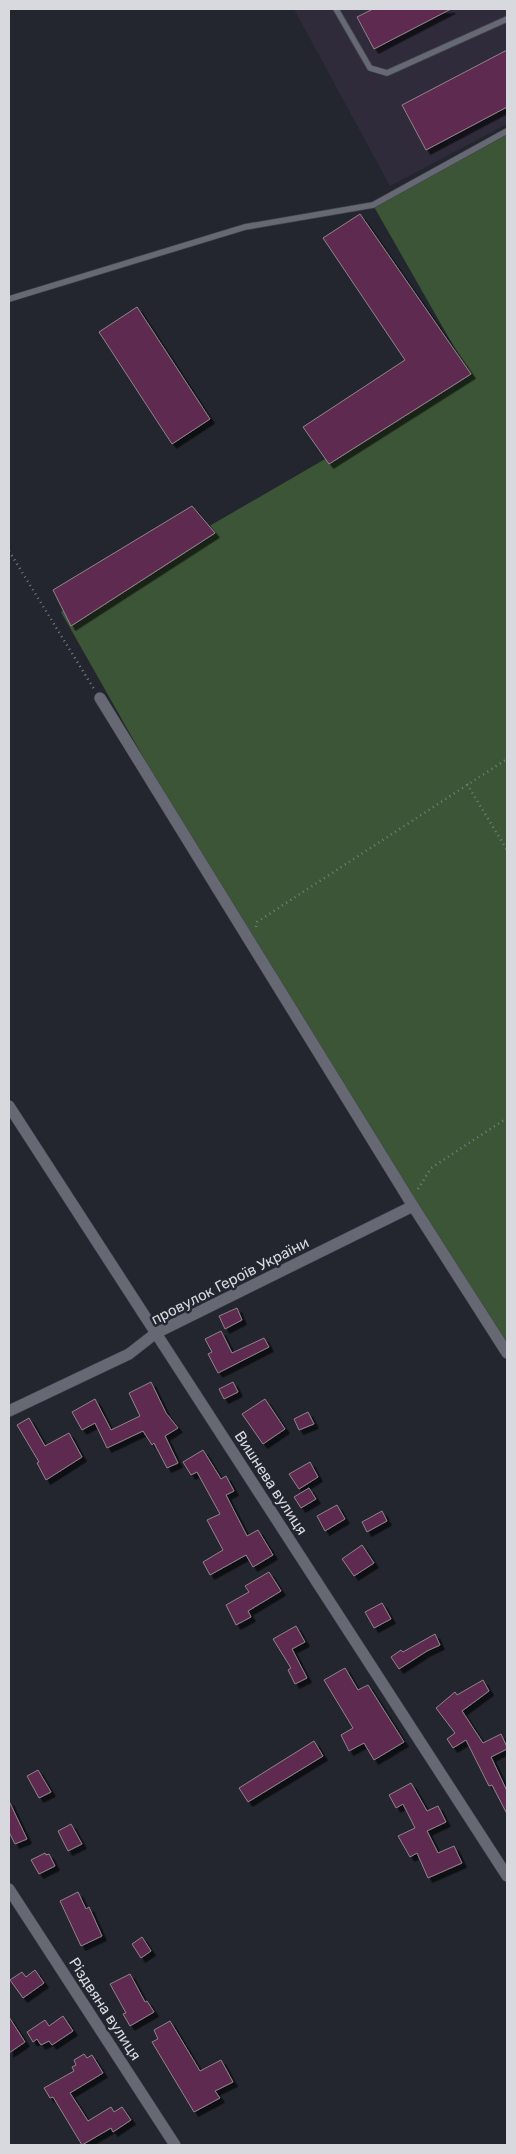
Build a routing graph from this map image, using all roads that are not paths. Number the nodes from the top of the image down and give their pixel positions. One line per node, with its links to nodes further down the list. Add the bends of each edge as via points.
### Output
1 (336, 9): 2 (lane, via 370,68 387,73)
2 (507, 19)
3 (507, 131): 4 (lane, via 374,205 245,228)
4 (9, 299)
5 (100, 698): 7 (street)
6 (9, 1106): 8 (street, Вишнева вулиця)
7 (412, 1206): 8 (street, провулок Героїв України); 9 (street)
8 (156, 1333): 10 (street, провулок Героїв України, via 129,1354); 11 (street, Вишнева вулиця)
9 (507, 1353)
10 (9, 1411)
11 (507, 1876)
12 (9, 1889): 13 (street, Різдвяна вулиця)
13 (175, 2145)

